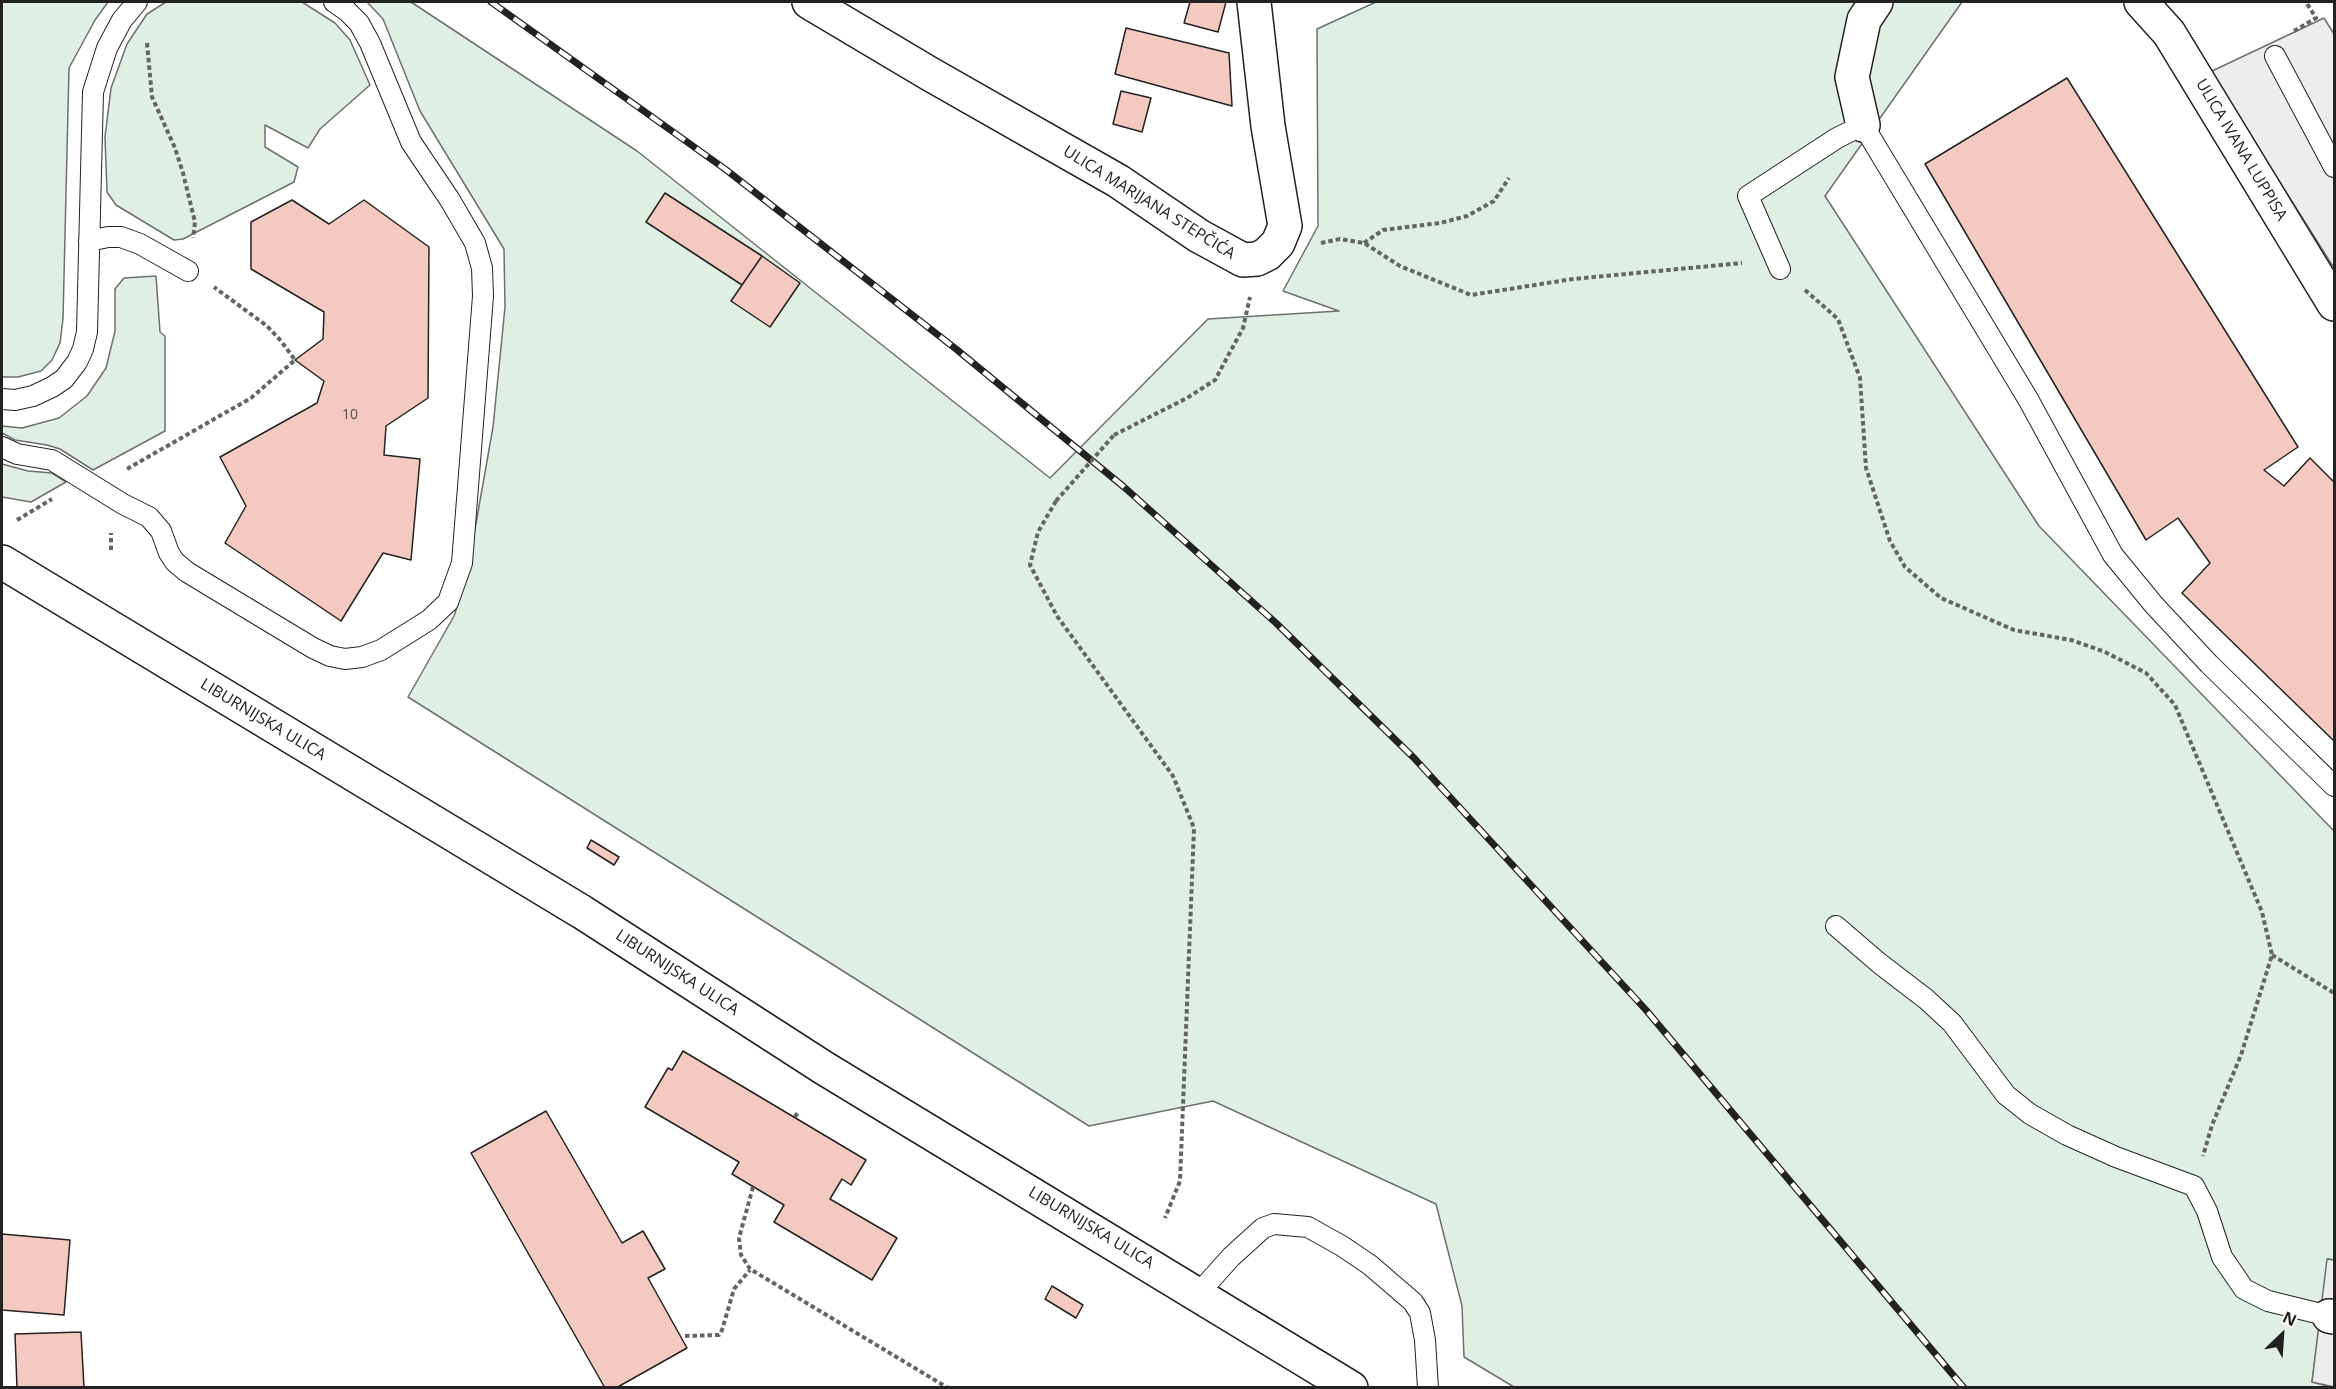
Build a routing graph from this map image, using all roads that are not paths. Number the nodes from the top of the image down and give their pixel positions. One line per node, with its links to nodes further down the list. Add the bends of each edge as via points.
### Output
1 (137, 2): 10 (lane, via 122,20 108,48 93,92)
2 (334, 2): 15 (lane, via 359,23 411,141 476,243 482,268 462,563 448,602 429,620 381,650 362,657 330,656 188,572 169,553 161,531 149,517 51,460 16,454)
3 (809, 2): 4 (main road, ULICA MARIJANA STEPČIĆA, via 1118,181 1243,261 1267,254 1278,243 1285,226 1268,126)
4 (1254, 2)
5 (1876, 2): 8 (main road, via 1864,20 1852,77)
6 (2141, 2): 13 (main road, ULICA IVANA LUPPISA, via 2169,33)
7 (2275, 56): 9 (lane)
8 (1863, 125): 11 (lane, via 1748,196); 17 (lane, via 2028,399 2113,555 2209,664)
9 (2334, 167)
10 (89, 242): 12 (lane, via 121,237); 14 (lane, via 87,332 77,362 52,387 33,396)
11 (1780, 269)
12 (188, 271)
13 (2334, 304)
14 (2, 399)
15 (2, 447)
16 (2, 562): 19 (main road, LIBURNIJSKA ULICA, via 582,912 824,1068)
17 (2334, 786)
18 (1836, 926): 20 (lane, via 1943,1015 2006,1095 2030,1114 2077,1139 2194,1186 2222,1257 2244,1289 2268,1301)
19 (1198, 1294): 21 (main road, LIBURNIJSKA ULICA); 22 (lane, via 1263,1228 1274,1224 1308,1227 1370,1264 1413,1302 1420,1313 1425,1340)
20 (2332, 1317)
21 (1351, 1388)
22 (1428, 1388)

